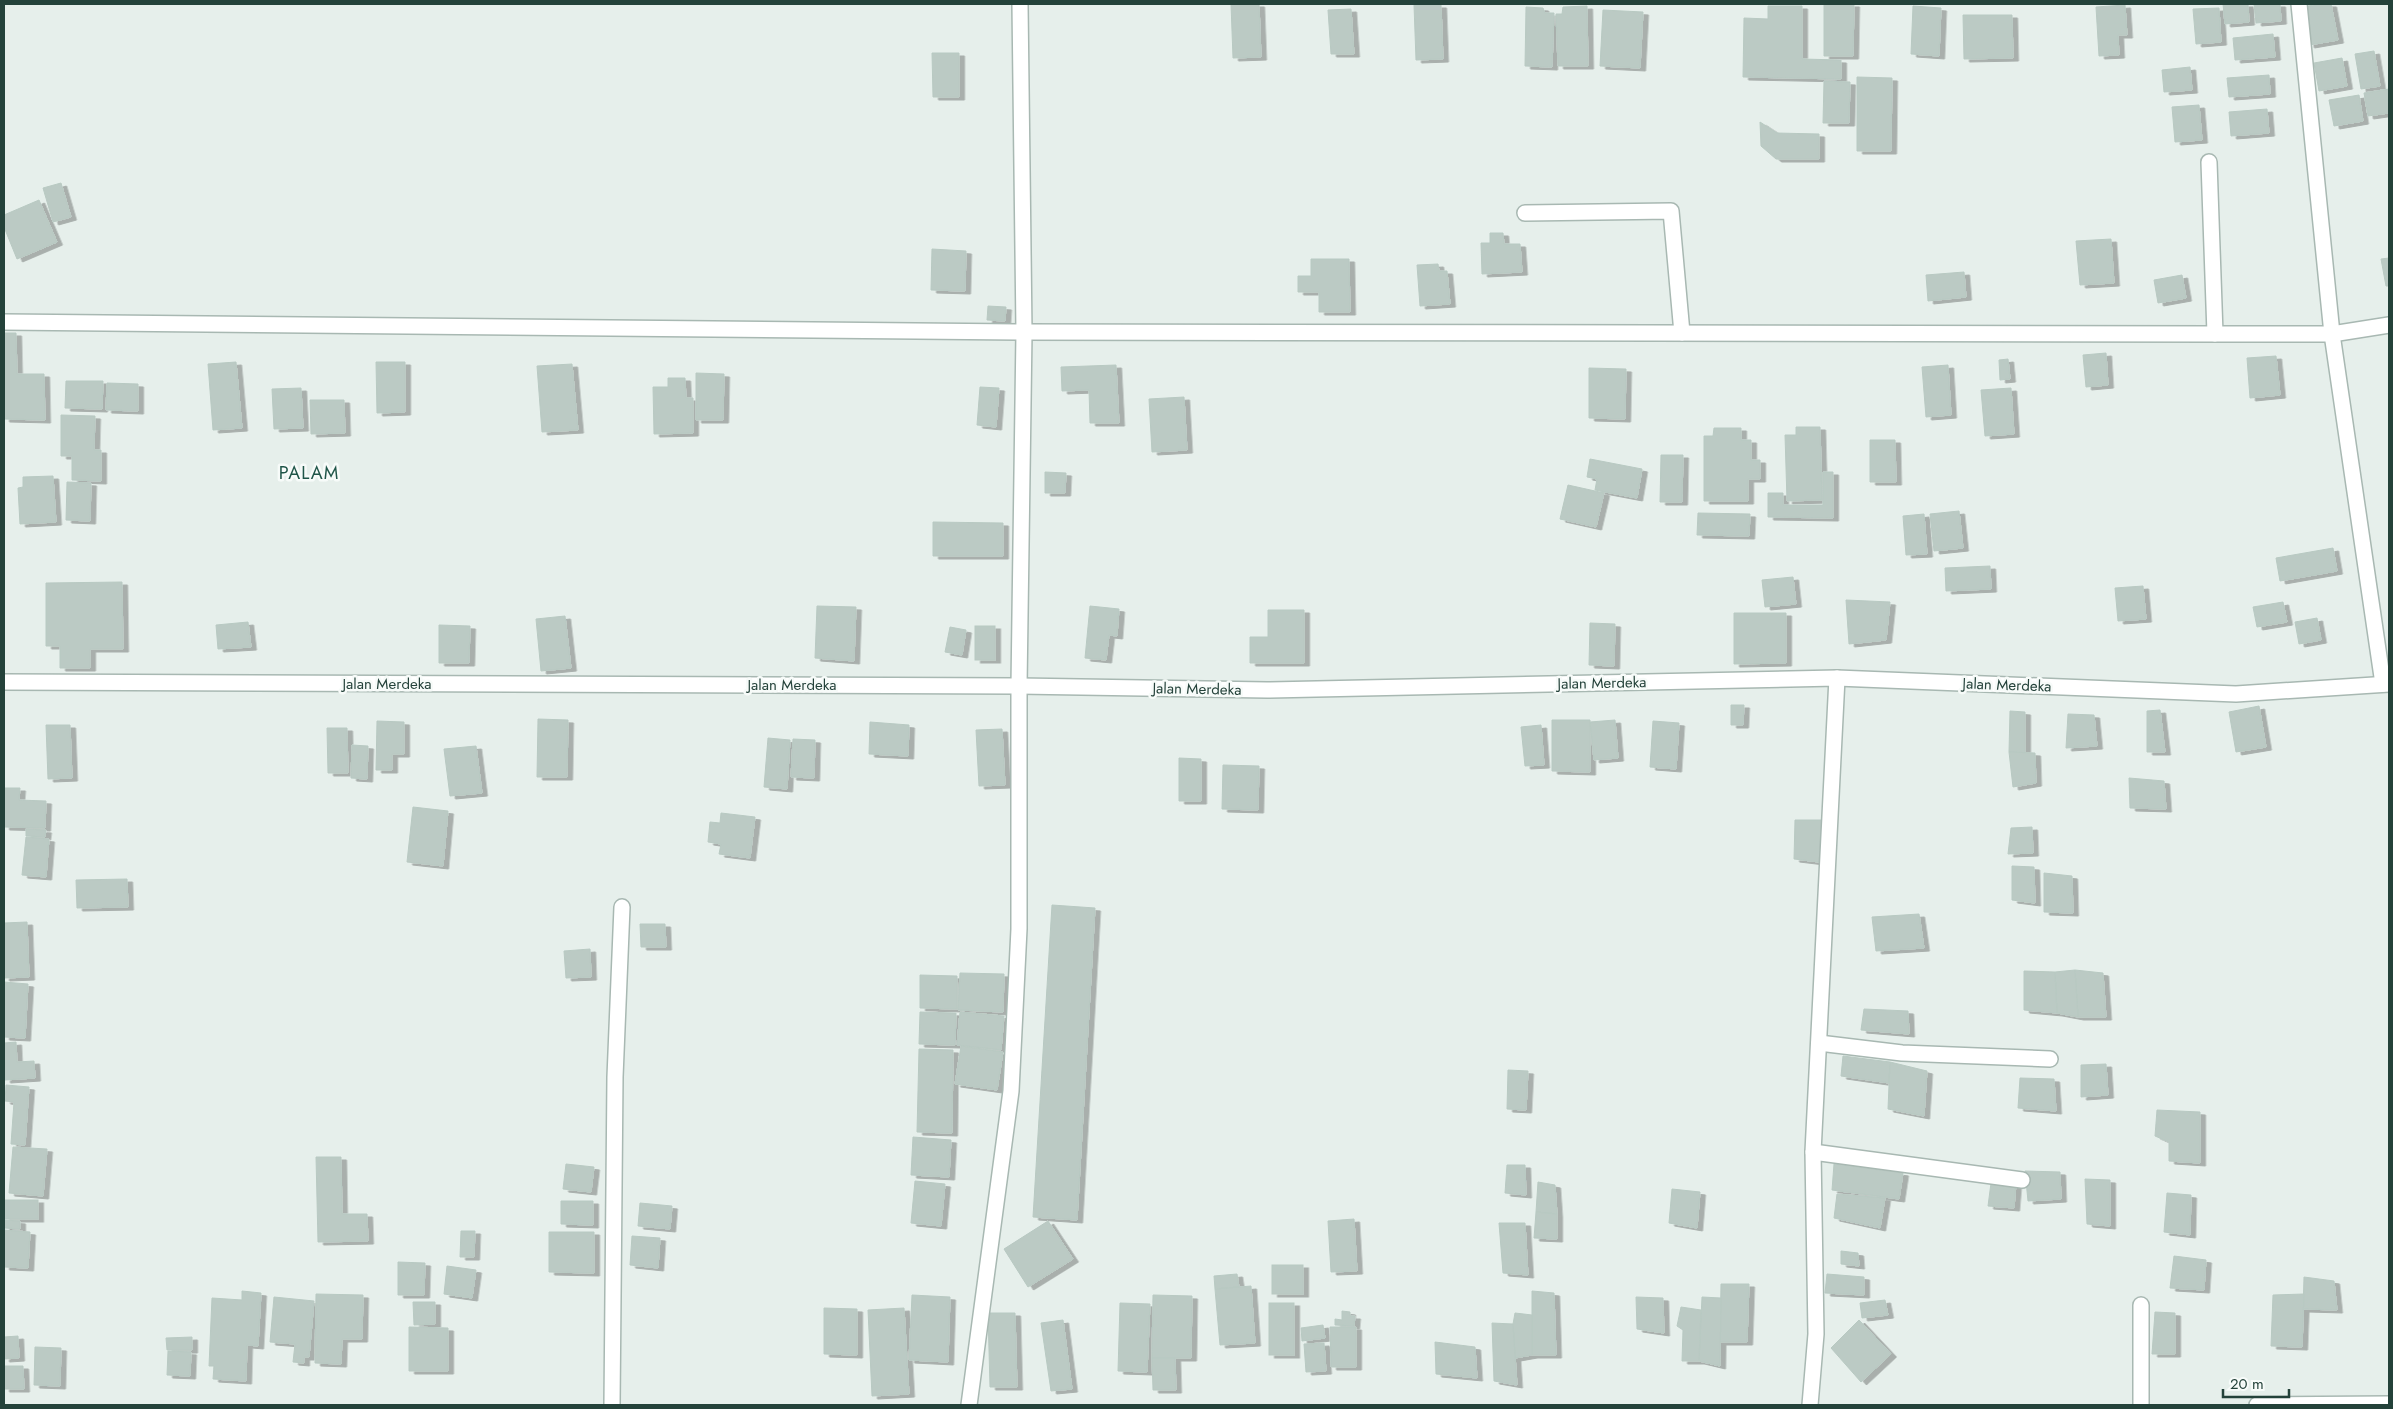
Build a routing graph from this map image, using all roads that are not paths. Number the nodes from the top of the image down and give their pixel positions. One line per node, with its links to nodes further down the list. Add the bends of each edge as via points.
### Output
1 (1020, 4): 7 (street)
2 (2299, 4): 10 (street)
3 (2209, 162): 9 (street)
4 (1525, 213): 8 (street, via 1672,211)
5 (4, 322): 7 (street)
6 (2389, 325): 10 (street)
7 (1024, 332): 8 (street); 14 (street)
8 (1682, 333): 9 (street)
9 (2215, 334): 10 (street)
10 (2332, 334): 13 (street)
11 (1837, 678): 13 (street, Jalan Merdeka, via 2236,694); 14 (street, Jalan Merdeka, via 1267,690); 16 (street)
12 (4, 682): 14 (street, Jalan Merdeka)
13 (2386, 684)
14 (1020, 686): 23 (street, via 1020,929 1011,1091)
15 (622, 907): 22 (street, via 615,1077)
16 (1819, 1043): 17 (street, via 1902,1053); 18 (street)
17 (2050, 1059)
18 (1812, 1152): 19 (street); 24 (street, via 1816,1334)
19 (2022, 1180)
20 (2141, 1304): 25 (street)
21 (2389, 1404): 26 (street)
22 (612, 1405)
23 (969, 1405)
24 (1810, 1405)
25 (2141, 1405)
26 (2257, 1405)

